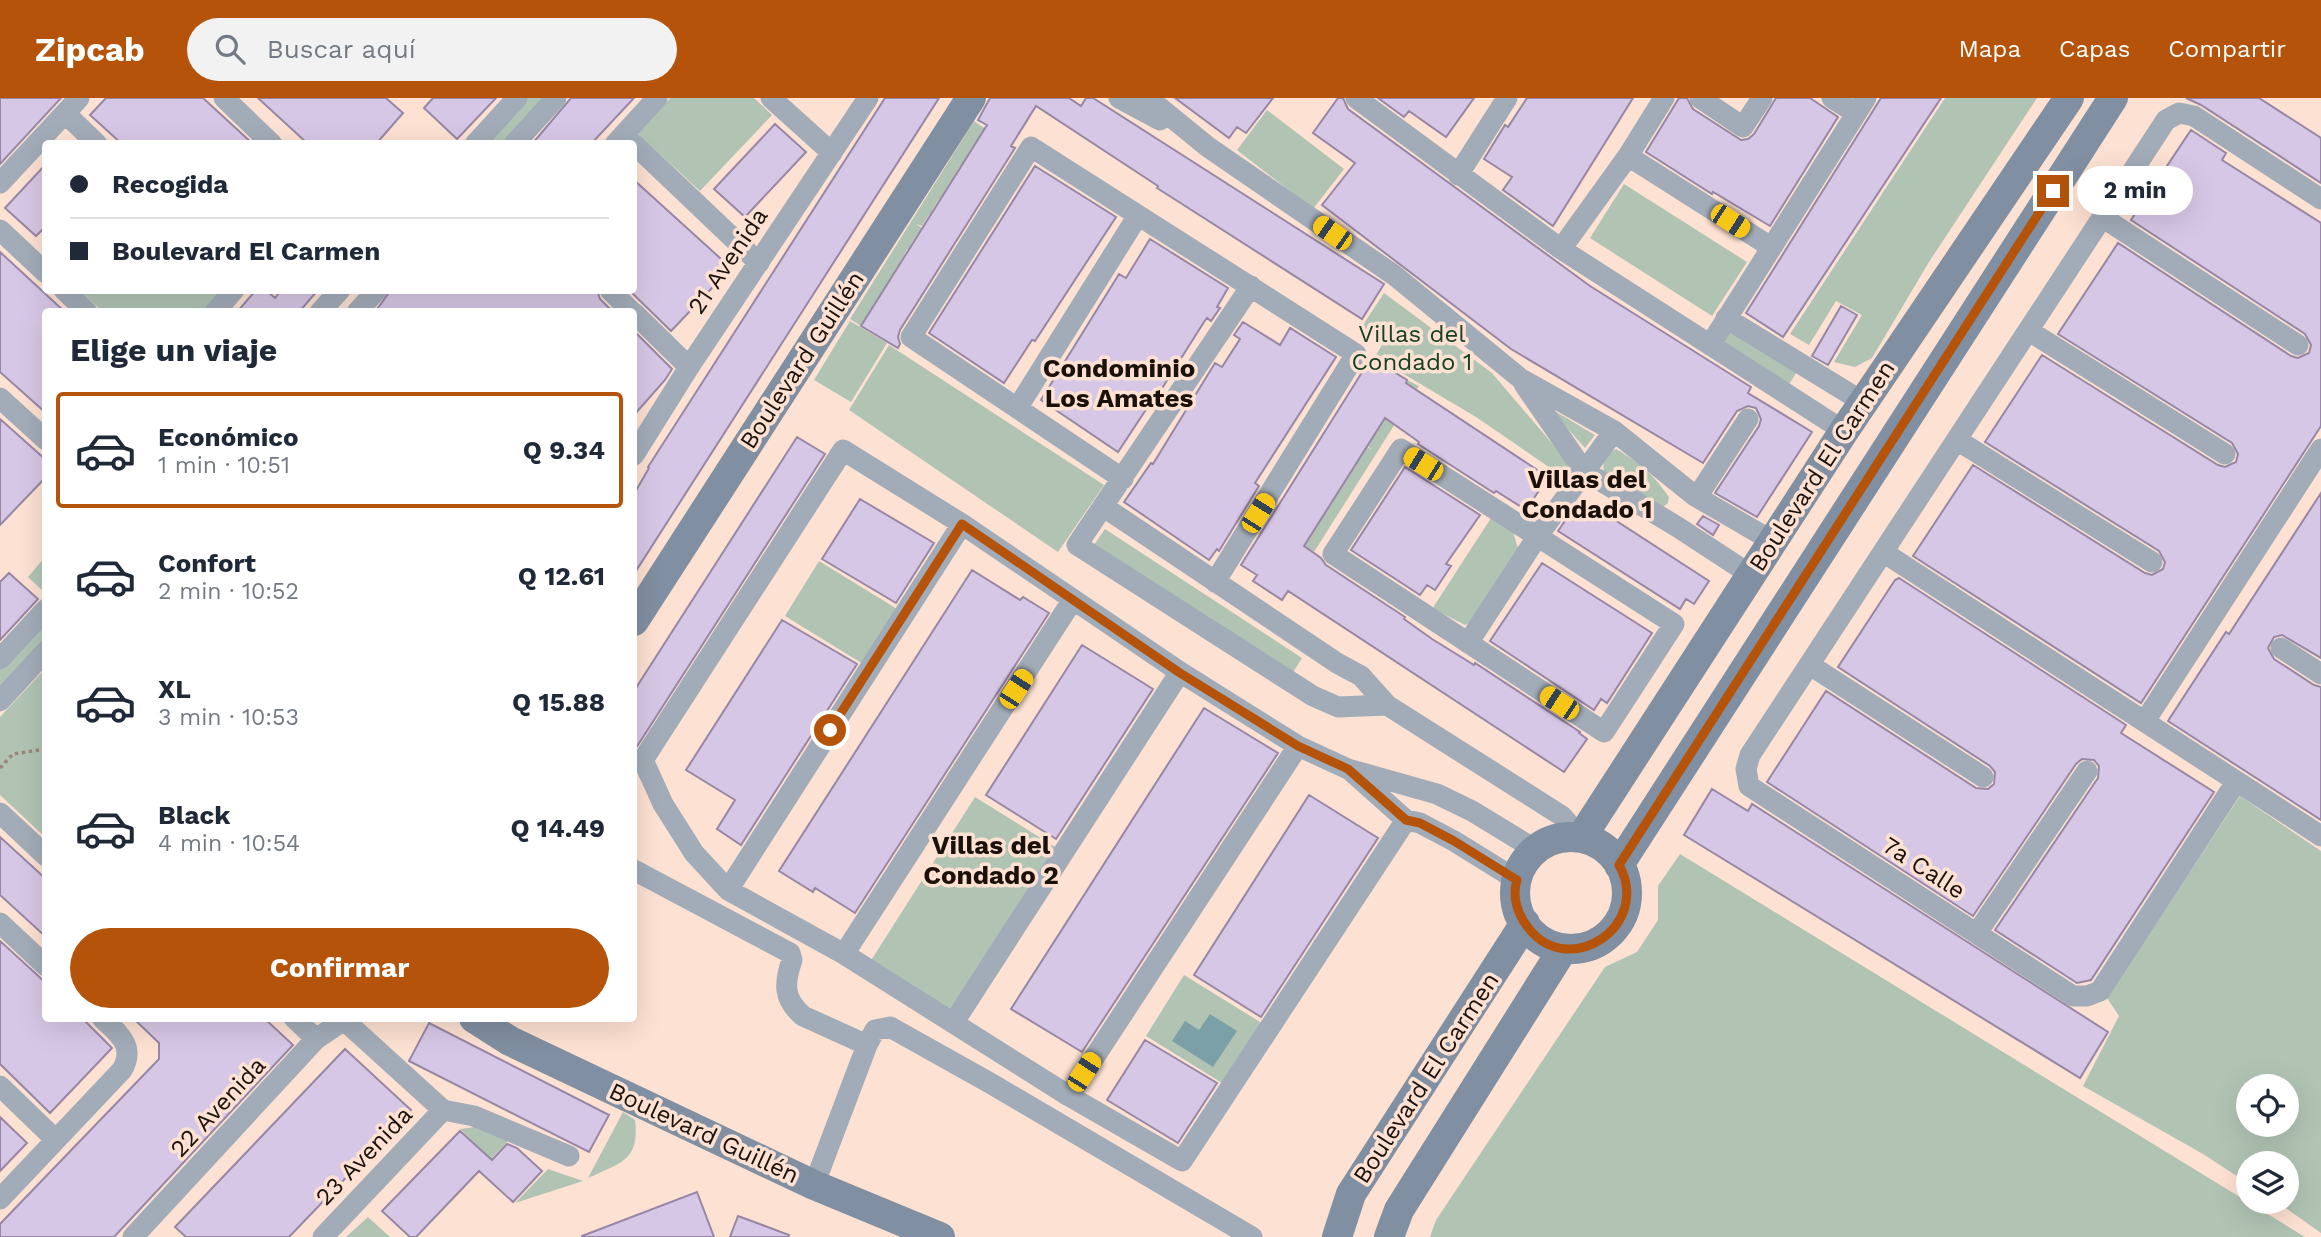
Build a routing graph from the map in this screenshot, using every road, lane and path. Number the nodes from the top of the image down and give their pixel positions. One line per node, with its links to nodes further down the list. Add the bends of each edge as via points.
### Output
1 (224, 98): 22 (street)
2 (517, 98): 23 (street)
3 (556, 98): 24 (street)
4 (657, 98): 25 (street)
5 (771, 98): 28 (street)
6 (868, 98): 28 (street, 21 Avenida)
7 (971, 98): 83 (main road, Boulevard Guillén)
8 (1119, 98): 26 (street)
9 (1148, 98): 26 (street)
10 (1356, 98): 30 (street)
11 (1507, 98): 30 (street)
12 (1664, 98): 29 (street)
13 (1700, 98): 14 (street, via 1743,127)
14 (1762, 98)
15 (1832, 98): 18 (street)
16 (2069, 98): 59 (main road, Boulevard El Carmen)
17 (2113, 98): 109 (main road, Boulevard El Carmen)
18 (1861, 105): 36 (street)
19 (72, 106): 21 (street); 31 (street)
20 (2183, 106): 32 (street); 34 (street, via 2166,120)
21 (94, 140)
22 (268, 140)
23 (479, 140)
24 (518, 140)
25 (627, 140)
26 (1208, 147): 57 (street, via 1394,275)
27 (637, 151): 38 (street)
28 (832, 153): 38 (street, 21 Avenida)
29 (1628, 156): 36 (street); 37 (street)
30 (1458, 175): 37 (street)
31 (0, 183)
32 (2321, 199)
33 (1137, 216): 40 (street); 60 (street); 60 (street, via 1031,147 911,337)
34 (2102, 217): 53 (street); 55 (street)
35 (0, 230): 39 (street)
36 (1771, 247): 52 (street)
37 (1561, 249): 54 (street)
38 (759, 263): 56 (street, 21 Avenida)
39 (42, 269)
40 (1251, 286): 70 (street); 80 (street, via 1356,354)
41 (68, 294): 46 (street)
42 (231, 294): 47 (street)
43 (336, 294): 48 (street)
44 (373, 294): 49 (street)
45 (614, 294): 50 (street)
46 (83, 308)
47 (218, 308)
48 (324, 308)
49 (361, 308)
50 (629, 308)
51 (637, 316): 56 (street)
52 (1726, 318): 54 (street); 59 (street)
53 (2029, 331): 65 (street); 68 (street)
54 (1710, 345): 63 (street)
55 (2298, 345)
56 (689, 366): 67 (street, 21 Avenida)
57 (1521, 379): 62 (street); 69 (street)
58 (0, 398): 64 (street)
59 (1863, 402): 63 (main road, Boulevard El Carmen)
60 (1018, 407): 70 (street)
61 (1748, 419): 71 (street)
62 (1614, 431): 69 (street); 71 (street)
63 (1844, 431): 76 (main road, Boulevard El Carmen)
64 (42, 436)
65 (1957, 440): 77 (street); 78 (street)
66 (2321, 449): 93 (street)
67 (637, 450)
68 (2225, 454)
69 (1584, 471): 74 (street); 75 (street)
70 (1122, 479): 72 (street)
71 (1696, 496): 74 (street); 76 (street)
72 (1104, 507): 80 (street); 92 (street, via 1077,545 1312,695 1338,706)
73 (962, 524): 81 (street); 112 (street); 112 (street, via 844,450 643,760 663,804 694,853)
74 (1676, 526): 79 (street)
75 (1537, 537): 84 (street); 84 (street, via 1401,450 1333,554); 84 (street, via 1674,624 1604,732)
76 (1774, 542): 79 (main road, Boulevard El Carmen)
77 (1884, 552): 88 (street); 93 (street)
78 (2152, 562)
79 (1751, 575): 105 (main road, Boulevard El Carmen)
80 (1215, 582): 92 (street, via 1361,676)
81 (1072, 601): 89 (street); 117 (street)
82 (42, 613): 87 (street)
83 (637, 616)
84 (1468, 643)
85 (2281, 648): 90 (street)
86 (42, 655): 91 (street)
87 (0, 659)
88 (1810, 665): 99 (street); 115 (street, 7a Calle, via 1751,755 1746,769 1749,786)
89 (1180, 673): 94 (street); 123 (street)
90 (2321, 674)
91 (0, 701)
92 (1387, 705): 105 (street, via 1562,816)
93 (2145, 721): 100 (street)
94 (1298, 746): 97 (street); 128 (street)
95 (42, 750): 96 (path, via 13,754)
96 (0, 768)
97 (1348, 769): 101 (street, via 1437,794); 103 (street)
98 (2087, 771): 115 (street)
99 (1983, 777)
100 (2236, 782): 104 (street); 115 (street, 7a Calle, via 2100,991 2073,996)
101 (1472, 811): 106 (street); 107 (street)
102 (0, 813): 108 (street)
103 (1406, 820): 106 (street); 128 (street, via 1182,1161)
104 (2321, 836)
105 (1581, 838): 107 (main road, via 1562,838); 109 (main road, via 1600,844)
106 (1454, 841): 111 (street)
107 (1536, 850): 111 (main road, via 1520,868)
108 (42, 852)
109 (1619, 865): 116 (main road, via 1628,893 1614,929 1599,942)
110 (637, 872): 126 (street, via 790,953 786,993 795,1009)
111 (1517, 880): 114 (main road, via 1516,903)
112 (728, 890): 117 (street)
113 (0, 923): 118 (street)
114 (1525, 923): 116 (main road, via 1546,943); 138 (main road, Boulevard El Carmen, via 1351,1194)
115 (1977, 933)
116 (1563, 949): 139 (main road, Boulevard El Carmen, via 1398,1210)
117 (845, 954): 123 (street)
118 (42, 962)
119 (298, 1022): 125 (street)
120 (343, 1022): 125 (street, 22 Avenida)
121 (348, 1022): 129 (street)
122 (480, 1022): 132 (main road, Boulevard Guillén, via 510,1041)
123 (954, 1022): 128 (street)
124 (110, 1026): 130 (street, via 127,1046 127,1061)
125 (316, 1040): 134 (street, 22 Avenida)
126 (867, 1045): 132 (street); 137 (street, via 875,1030 890,1027)
127 (0, 1086): 130 (street)
128 (1069, 1096)
129 (443, 1110): 131 (street, via 474,1116); 135 (street, 23 Avenida)
130 (56, 1140): 133 (street)
131 (569, 1156)
132 (814, 1185): 136 (main road, Boulevard Guillén)
133 (0, 1199)
134 (133, 1237)
135 (323, 1237)
136 (940, 1237)
137 (1252, 1237)
138 (1337, 1237)
139 (1389, 1237)

